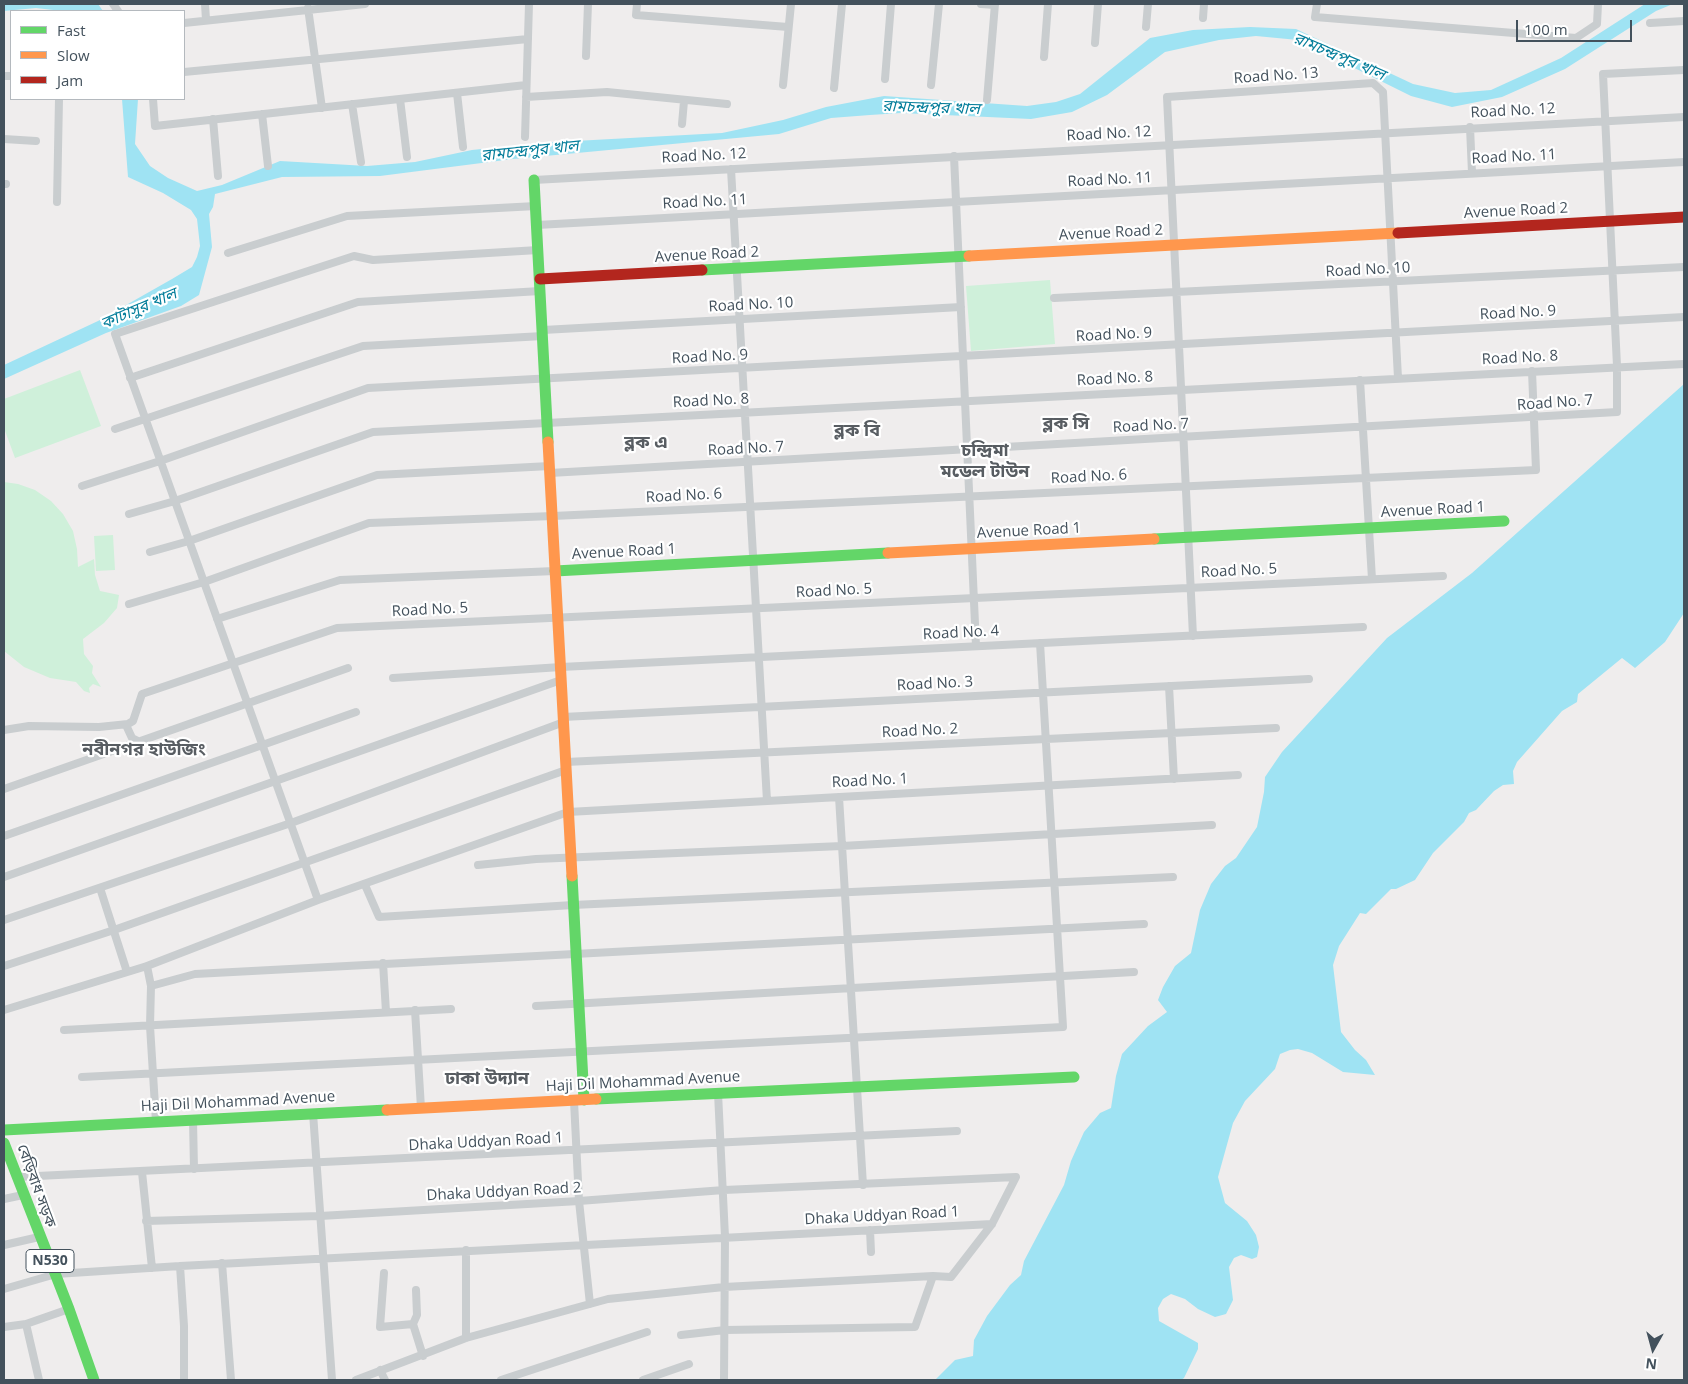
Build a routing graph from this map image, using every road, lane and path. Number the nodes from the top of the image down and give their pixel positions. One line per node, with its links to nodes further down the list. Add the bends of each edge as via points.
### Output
1 (205, 4): 20 (street)
2 (365, 4): 18 (street)
3 (529, 4): 26 (street)
4 (588, 4): 28 (street)
5 (637, 4): 24 (street, via 636,15)
6 (790, 4): 24 (street)
7 (842, 4): 37 (street)
8 (891, 4): 33 (street)
9 (939, 4): 36 (street)
10 (981, 4): 11 (street)
11 (995, 4): 43 (street)
12 (1048, 4): 29 (street)
13 (1098, 4): 27 (street)
14 (1148, 4): 25 (street)
15 (1204, 4): 19 (street)
16 (1316, 4): 17 (street, via 1316,17 1576,38 1597,24)
17 (1598, 4)
18 (308, 8): 20 (street); 30 (street)
19 (1203, 18)
20 (206, 20): 22 (street)
21 (1684, 21): 23 (street)
22 (185, 22)
23 (1650, 23)
24 (788, 27): 35 (street)
25 (1146, 27)
26 (528, 39): 30 (street); 34 (street)
27 (1095, 43)
28 (586, 56)
29 (1044, 57)
30 (315, 58): 32 (street); 47 (street)
31 (1684, 70): 51 (street, via 1603,74)
32 (185, 72)
33 (884, 79)
34 (526, 85): 38 (street); 39 (street)
35 (783, 85)
36 (931, 85)
37 (834, 88)
38 (457, 93): 40 (street); 59 (street)
39 (526, 97): 44 (street, via 607,92); 55 (street)
40 (400, 99): 45 (street); 61 (street)
41 (59, 100): 72 (street)
42 (153, 100): 50 (street, via 155,126)
43 (987, 100)
44 (684, 101): 46 (street); 52 (street)
45 (352, 104): 47 (street); 62 (street)
46 (727, 104)
47 (322, 108): 48 (street)
48 (262, 114): 50 (street); 64 (street)
49 (1684, 117): 51 (street, Road No. 12)
50 (213, 120): 68 (street)
51 (1605, 120): 53 (street, Road No. 12); 65 (street)
52 (682, 124)
53 (1470, 127): 54 (street, Road No. 12); 67 (street)
54 (1385, 132): 58 (street, Road No. 12); 58 (street, Road No. 13, via 1383,92 1373,83 1167,97); 69 (street)
55 (525, 136)
56 (4, 139): 57 (street)
57 (36, 141)
58 (1169, 144): 60 (street, Road No. 12); 71 (street)
59 (463, 147)
60 (954, 156): 66 (street, Road No. 12); 73 (street)
61 (407, 157)
62 (361, 162)
63 (1684, 162): 65 (street, Road No. 11)
64 (268, 166)
65 (1607, 166): 67 (street, Road No. 11); 77 (street)
66 (730, 169): 70 (street, Road No. 12); 75 (street)
67 (1472, 173): 69 (street, Road No. 11)
68 (218, 176)
69 (1388, 178): 71 (street, Road No. 11); 79 (street)
70 (534, 180): 74 (main road)
71 (1172, 190): 73 (street, Road No. 11); 80 (street)
72 (57, 202)
73 (956, 202): 75 (street, Road No. 11); 83 (street)
74 (536, 206): 78 (main road); 82 (street, via 346,216)
75 (733, 214): 78 (street, Road No. 11); 85 (street)
76 (1684, 217): 77 (main road, Avenue Road 2)
77 (1610, 221): 79 (main road, Avenue Road 2); 86 (street)
78 (537, 225): 81 (main road)
79 (1390, 233): 80 (main road, Avenue Road 2); 88 (street)
80 (1174, 244): 83 (main road, Avenue Road 2); 90 (street)
81 (538, 250): 87 (main road); 104 (street, via 374,260 354,256 115,334)
82 (228, 253)
83 (959, 256): 85 (main road, Avenue Road 2); 92 (street)
84 (1684, 267): 86 (street, Road No. 10)
85 (736, 268): 87 (main road, Avenue Road 2); 94 (street)
86 (1612, 271): 88 (street, Road No. 10); 95 (street)
87 (540, 279): 89 (main road)
88 (1393, 283): 90 (street, Road No. 10); 97 (street)
89 (540, 291): 96 (main road); 104 (street, via 358,302)
90 (1176, 293): 91 (street, Road No. 10); 98 (street)
91 (1054, 298)
92 (961, 307): 94 (street, Road No. 10); 99 (street)
93 (1684, 317): 95 (street, Road No. 9)
94 (739, 319): 96 (street, Road No. 10); 102 (street)
95 (1615, 321): 97 (street, Road No. 9); 101 (street)
96 (543, 333): 106 (main road); 111 (street, Road No. 10, via 363,346)
97 (1396, 333): 98 (street, Road No. 9); 105 (street)
98 (1179, 345): 99 (street, Road No. 9); 108 (street)
99 (963, 356): 102 (street, Road No. 9); 109 (street)
100 (1684, 364): 101 (street, Road No. 8)
101 (1617, 366): 103 (street, Road No. 8); 112 (street, Road No. 7, via 1616,412)
102 (742, 369): 106 (street, Road No. 9); 110 (street)
103 (1532, 371): 105 (street, Road No. 8); 112 (street)
104 (130, 378): 111 (street)
105 (1398, 378): 107 (street, Road No. 8)
106 (545, 379): 113 (main road); 118 (street, Road No. 9, via 368,388)
107 (1360, 380): 108 (street, Road No. 8); 114 (street)
108 (1181, 390): 109 (street, Road No. 8); 116 (street)
109 (965, 401): 110 (street, Road No. 8); 117 (street)
110 (745, 413): 113 (street, Road No. 8); 119 (street)
111 (145, 418): 115 (street, Road No. 10); 118 (street)
112 (1534, 418): 114 (street, Road No. 7); 121 (street, Road No. 6, via 1536,470)
113 (548, 424): 120 (main road); 125 (street, Road No. 8, via 373,432)
114 (1363, 428): 116 (street, Road No. 7); 121 (street)
115 (114, 429)
116 (1183, 438): 117 (street, Road No. 7); 123 (street)
117 (967, 450): 119 (street, Road No. 7); 124 (street)
118 (160, 461): 122 (street, Road No. 9); 125 (street)
119 (748, 462): 120 (street, Road No. 7); 126 (street)
120 (550, 469): 128 (main road); 132 (street, Road No. 7, via 377,475)
121 (1366, 478): 123 (street, Road No. 6); 130 (street)
122 (82, 486)
123 (1186, 486): 124 (street, Road No. 6); 131 (street)
124 (970, 497): 126 (street, Road No. 6); 133 (street)
125 (174, 501): 127 (street, Road No. 8); 132 (street)
126 (750, 507): 128 (street, Road No. 6); 135 (street)
127 (129, 514)
128 (552, 516): 136 (main road); 139 (street, Road No. 6, via 369,523)
129 (1504, 521): 130 (main road, Avenue Road 1)
130 (1369, 528): 131 (main road, Avenue Road 1); 138 (street)
131 (1188, 538): 133 (main road, Avenue Road 1); 140 (street)
132 (189, 541): 134 (street, Road No. 7); 139 (street)
133 (972, 549): 135 (main road, Avenue Road 1); 141 (street)
134 (150, 552)
135 (753, 560): 136 (main road, Avenue Road 1); 143 (street)
136 (555, 571): 144 (main road); 145 (street, via 340,580)
137 (1443, 576): 138 (street, Road No. 5)
138 (1372, 579): 140 (street, Road No. 5)
139 (204, 582): 142 (street, Road No. 6); 145 (street)
140 (1190, 588): 141 (street, Road No. 5); 147 (street)
141 (974, 598): 143 (street, Road No. 5); 149 (street)
142 (129, 604)
143 (756, 608): 144 (street, Road No. 5); 150 (street)
144 (558, 617): 151 (street, Road No. 5, via 337,628); 152 (main road)
145 (217, 619): 151 (street)
146 (1363, 628): 147 (street, Road No. 4)
147 (1193, 636): 148 (street, Road No. 4)
148 (1040, 643): 149 (street, Road No. 4); 158 (street)
149 (976, 646): 150 (street, Road No. 4)
150 (759, 657): 152 (street, Road No. 4); 160 (street)
151 (233, 662): 159 (street); 163 (street, Road No. 5, via 142,694 133,721)
152 (560, 667): 154 (street, Road No. 4); 156 (main road)
153 (348, 668): 159 (street)
154 (392, 678)
155 (1309, 678): 157 (street, Road No. 3)
156 (561, 680): 162 (main road); 174 (street)
157 (1169, 686): 158 (street, Road No. 3); 166 (street)
158 (1043, 692): 160 (street, Road No. 3); 167 (street)
159 (248, 704): 168 (street); 169 (street)
160 (762, 706): 162 (street, Road No. 3); 170 (street)
161 (356, 712): 169 (street)
162 (563, 719): 171 (main road); 180 (street, Road No. 3)
163 (126, 725): 165 (street, via 29,726); 168 (street, via 132,738)
164 (1276, 728): 166 (street, Road No. 2)
165 (4, 730)
166 (1172, 733): 167 (street, Road No. 2); 173 (street)
167 (1046, 739): 170 (street, Road No. 2); 175 (street)
168 (138, 741): 176 (street)
169 (262, 744): 174 (street); 183 (street)
170 (764, 752): 171 (street, Road No. 2); 178 (street)
171 (566, 766): 179 (main road); 186 (street, Road No. 2)
172 (1238, 775): 173 (street, Road No. 1)
173 (1174, 779): 175 (street, Road No. 1)
174 (275, 780): 180 (street); 188 (street)
175 (1048, 786): 177 (street, Road No. 1); 182 (street)
176 (4, 789)
177 (839, 797): 178 (street, Road No. 1); 184 (street)
178 (767, 801): 179 (street, Road No. 1)
179 (568, 812): 185 (main road); 191 (street, Road No. 1)
180 (291, 823): 186 (street); 192 (street, Road No. 3)
181 (1212, 825): 182 (street)
182 (1052, 834): 184 (street); 190 (street)
183 (4, 836)
184 (842, 846): 185 (street); 193 (street)
185 (571, 858): 187 (street); 195 (main road)
186 (305, 863): 194 (street); 198 (street, Road No. 2)
187 (478, 865)
188 (4, 877)
189 (1173, 877): 190 (street)
190 (1054, 883): 193 (street); 199 (street)
191 (365, 885): 194 (street, Road No. 1); 195 (street, via 379,917)
192 (100, 888): 196 (street, Road No. 3); 198 (street)
193 (845, 893): 195 (street); 200 (street)
194 (318, 900): 204 (street, Road No. 1)
195 (573, 905): 201 (main road)
196 (4, 920)
197 (1144, 924): 199 (street)
198 (114, 930): 203 (street, Road No. 2); 205 (street)
199 (1057, 930): 200 (street); 207 (street)
200 (847, 938): 201 (street); 209 (street)
201 (576, 953): 202 (street); 210 (main road)
202 (382, 963): 208 (street, via 195,974); 215 (street)
203 (4, 966)
204 (147, 966): 205 (street, Road No. 1); 208 (street)
205 (127, 972): 213 (street, Road No. 1)
206 (1134, 972): 207 (street)
207 (1060, 976): 209 (street); 218 (street, via 1063,1027)
208 (151, 986): 216 (street)
209 (850, 988): 210 (street); 218 (street)
210 (579, 1003): 211 (street); 219 (main road)
211 (536, 1006)
212 (451, 1008): 214 (street)
213 (4, 1010)
214 (415, 1010): 215 (street); 220 (street)
215 (386, 1012): 216 (street)
216 (150, 1026): 217 (street); 221 (street)
217 (64, 1030)
218 (854, 1038): 219 (street); 224 (street)
219 (581, 1052): 220 (street); 226 (main road)
220 (418, 1060): 221 (street); 227 (street)
221 (153, 1074): 223 (street); 230 (street)
222 (1074, 1077): 224 (main road, Haji Dil Mohammad Avenue)
223 (82, 1078)
224 (856, 1086): 225 (main road, Haji Dil Mohammad Avenue); 233 (street)
225 (718, 1093): 226 (main road, Haji Dil Mohammad Avenue); 234 (street)
226 (579, 1100): 227 (main road, Haji Dil Mohammad Avenue); 236 (street)
227 (420, 1108): 228 (main road, Haji Dil Mohammad Avenue)
228 (313, 1113): 229 (main road, Haji Dil Mohammad Avenue); 237 (street)
229 (192, 1120): 230 (main road, Haji Dil Mohammad Avenue); 238 (street)
230 (156, 1122): 231 (main road, Haji Dil Mohammad Avenue)
231 (4, 1130)
232 (957, 1131): 233 (street, Dhaka Uddyan Road 1)
233 (860, 1137): 234 (street, Dhaka Uddyan Road 1); 241 (street)
234 (720, 1144): 236 (street, Dhaka Uddyan Road 1); 242 (street)
235 (5, 1149): 240 (main road, বেড়িবাধ সড়ক / N530)
236 (577, 1151): 237 (street, Dhaka Uddyan Road 1); 245 (street)
237 (317, 1164): 238 (street, Dhaka Uddyan Road 1); 246 (street)
238 (194, 1169): 239 (street, Dhaka Uddyan Road 1)
239 (142, 1172): 240 (street, Dhaka Uddyan Road 1); 247 (street)
240 (17, 1177): 243 (main road, বেড়িবাধ সড়ক / N530)
241 (863, 1185): 242 (street, Dhaka Uddyan Road 2); 248 (street, Dhaka Uddyan Road 2, via 1016,1177)
242 (724, 1190): 245 (street, Dhaka Uddyan Road 2); 251 (street)
243 (23, 1195): 244 (street); 250 (main road, বেড়িবাধ সড়ক / N530)
244 (4, 1199)
245 (580, 1202): 246 (street, Dhaka Uddyan Road 2); 253 (street)
246 (320, 1216): 247 (street, Dhaka Uddyan Road 2); 256 (street)
247 (146, 1221): 259 (street)
248 (992, 1224): 249 (street, Dhaka Uddyan Road 1); 262 (street, via 951,1277)
249 (870, 1230): 251 (street, Dhaka Uddyan Road 1); 255 (street)
250 (39, 1237): 252 (street); 261 (main road, বেড়িবাধ সড়ক / N530)
251 (725, 1237): 253 (street, Dhaka Uddyan Road 1); 263 (street)
252 (4, 1245)
253 (583, 1245): 254 (street, Dhaka Uddyan Road 1); 266 (street)
254 (466, 1250): 256 (street, Dhaka Uddyan Road 1); 274 (street)
255 (871, 1252)
256 (322, 1257): 257 (street, Dhaka Uddyan Road 1); 282 (street)
257 (222, 1263): 258 (street, Dhaka Uddyan Road 1); 281 (street)
258 (180, 1266): 259 (street, Dhaka Uddyan Road 1); 280 (street)
259 (152, 1268): 261 (street, Dhaka Uddyan Road 1)
260 (384, 1273): 269 (street, via 380,1327)
261 (56, 1274): 264 (street, Dhaka Uddyan Road 1); 267 (main road, বেড়িবাধ সড়ক / N530)
262 (933, 1276): 263 (street); 271 (street, via 914,1327)
263 (724, 1287): 266 (street, via 646,1294); 271 (street)
264 (4, 1289)
265 (416, 1290): 269 (street, via 417,1315)
266 (590, 1304): 274 (street)
267 (69, 1309): 268 (street); 279 (main road, বেড়িবাধ সড়ক / N530)
268 (26, 1324): 270 (street); 278 (street)
269 (413, 1324): 275 (street)
270 (4, 1327)
271 (725, 1330): 273 (street); 287 (street)
272 (647, 1332): 285 (street)
273 (682, 1335)
274 (466, 1338): 275 (street)
275 (423, 1356): 277 (street)
276 (690, 1364): 286 (street)
277 (380, 1370): 283 (street); 284 (street)
278 (39, 1380)
279 (94, 1380)
280 (184, 1380)
281 (231, 1380)
282 (332, 1380)
283 (356, 1380)
284 (385, 1380)
285 (501, 1380)
286 (643, 1380)
287 (724, 1380)

